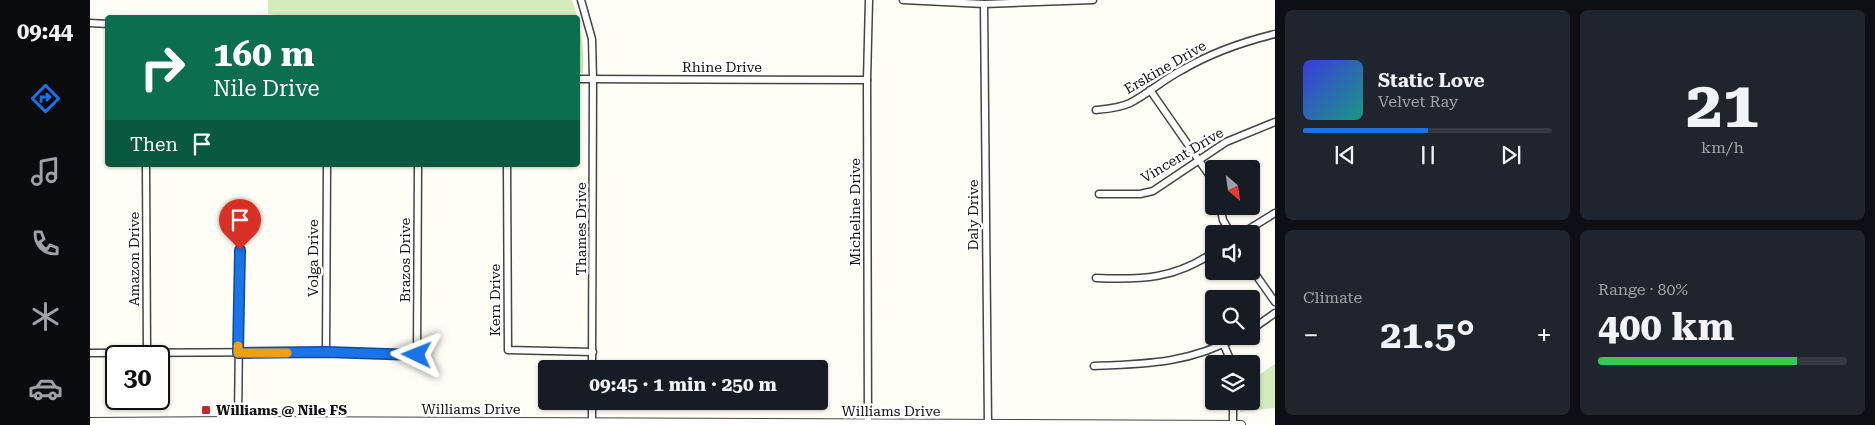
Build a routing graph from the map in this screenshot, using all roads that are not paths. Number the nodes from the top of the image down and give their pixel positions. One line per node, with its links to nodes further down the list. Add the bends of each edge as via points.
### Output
1 (581, 0): 10 (street, Thames Drive, via 592,38)
2 (869, 0): 11 (street, Micheline Drive)
3 (903, 0): 5 (street)
4 (1093, 0): 5 (street)
5 (984, 4): 48 (street, Daly Drive)
6 (90, 23): 7 (street)
7 (105, 24)
8 (1275, 34): 12 (street, Erskine Drive, via 1216,52)
9 (580, 79): 10 (street, Rhine Drive)
10 (593, 79): 11 (street, Rhine Drive); 34 (street, Thames Drive)
11 (867, 80): 47 (street, Micheline Drive)
12 (1150, 90): 13 (street, Erskine Drive, via 1130,103); 15 (street)
13 (1096, 110)
14 (1275, 122): 15 (street, Vincent Drive, via 1226,142)
15 (1199, 158): 20 (street); 21 (street, Vincent Drive, via 1153,190 1140,194)
16 (146, 167): 31 (street, Amazon Drive)
17 (327, 167): 33 (street, Volga Drive)
18 (418, 167): 33 (street, Brazos Drive, via 417,355)
19 (507, 167): 34 (street, Kern Drive, via 508,350)
20 (1205, 168)
21 (1099, 194)
22 (1275, 213): 23 (street)
23 (1255, 225)
24 (240, 250): 35 (street)
25 (1205, 258): 26 (street, via 1188,268 1161,276 1134,280)
26 (1096, 278)
27 (1259, 280): 28 (street)
28 (1275, 302)
29 (1275, 314): 30 (street)
30 (1260, 324)
31 (147, 345)
32 (1224, 345): 39 (street); 41 (street, via 1180,360)
33 (326, 352): 35 (street)
34 (593, 352): 40 (street, Thames Drive)
35 (238, 353): 38 (street); 46 (street)
36 (90, 354): 37 (street)
37 (105, 354)
38 (170, 354)
39 (1228, 355)
40 (593, 360)
41 (1094, 366)
42 (592, 410): 45 (street)
43 (1233, 410): 50 (street)
44 (90, 422): 46 (street, Williams Drive)
45 (592, 422): 46 (street, Williams Drive); 47 (street, Williams Drive)
46 (238, 423)
47 (868, 424): 48 (street, Williams Drive)
48 (988, 424): 49 (street, Williams Drive)
49 (1140, 425): 50 (street, Williams Drive)
50 (1233, 425): 51 (street, Williams Drive)
51 (1242, 425)

